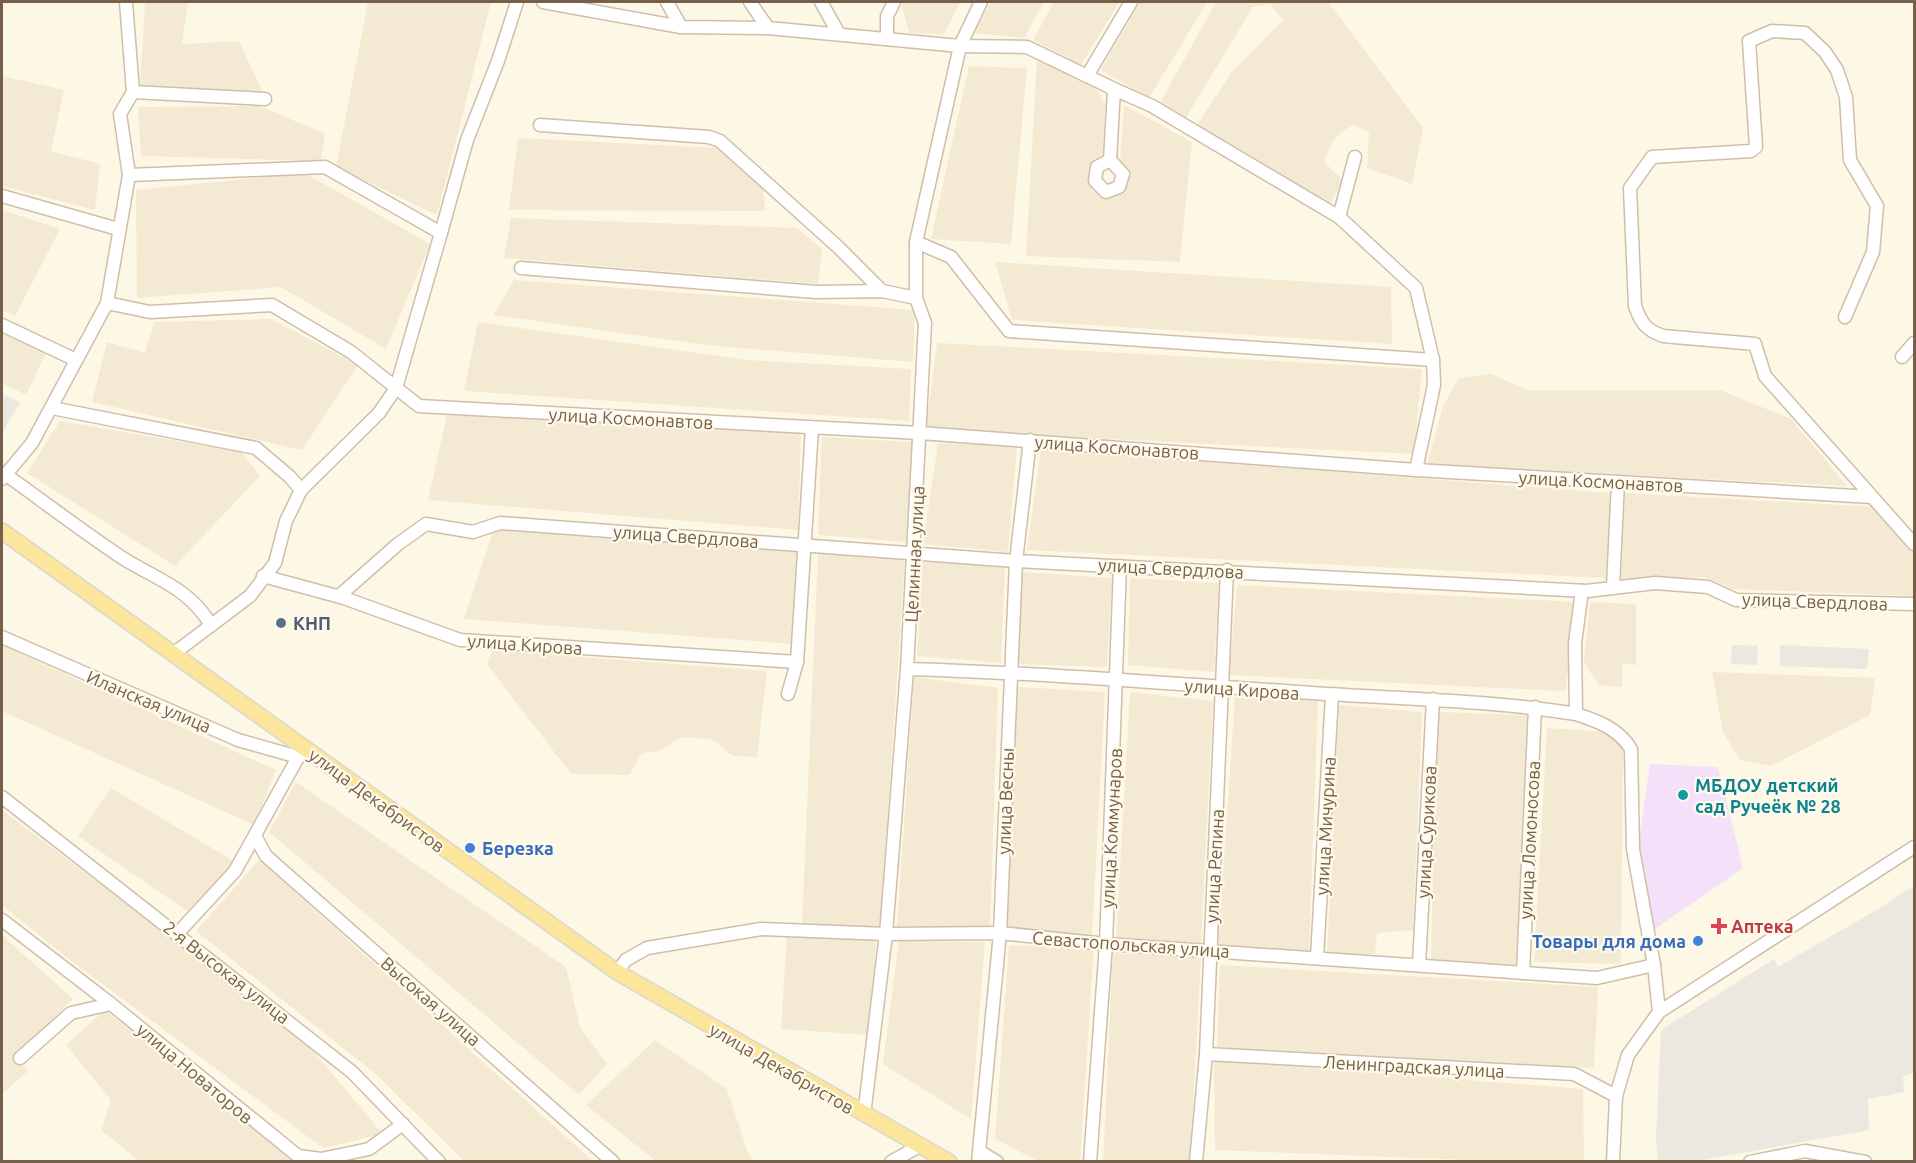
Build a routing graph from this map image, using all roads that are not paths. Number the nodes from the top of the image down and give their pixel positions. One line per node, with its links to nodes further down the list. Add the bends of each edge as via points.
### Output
1 (126, 2): 17 (street)
2 (517, 2): 26 (street, via 467,140)
3 (543, 2): 10 (street)
4 (667, 2): 10 (street)
5 (750, 2): 11 (street)
6 (820, 2): 12 (street)
7 (894, 2): 13 (street, via 887,16)
8 (981, 2): 14 (street, Целинная улица)
9 (1131, 2): 15 (street)
10 (681, 27): 11 (street)
11 (768, 28): 12 (street)
12 (839, 34): 13 (street)
13 (886, 39): 14 (street)
14 (960, 46): 15 (street, via 1027,47); 27 (street, Целинная улица)
15 (1087, 76): 16 (street)
16 (1114, 89): 21 (street); 24 (street, via 1152,106)
17 (133, 92): 18 (street); 22 (street, via 120,114)
18 (265, 99)
19 (540, 125): 29 (street, via 720,141)
20 (1355, 158): 24 (street)
21 (1110, 160)
22 (129, 175): 25 (street); 26 (street, via 325,166)
23 (2, 196): 25 (street)
24 (1339, 217): 37 (street, via 1416,288)
25 (118, 229): 31 (street)
26 (441, 232): 38 (street)
27 (916, 242): 30 (street, Целинная улица); 37 (street, via 951,257 1009,331)
28 (521, 268): 29 (street, via 816,292)
29 (882, 291): 30 (street)
30 (916, 298): 41 (street, Целинная улица, via 926,323)
31 (107, 303): 36 (street); 38 (street, улица Космонавтов, via 150,312 272,305 351,352)
32 (1845, 317): 47 (street, via 1873,252 1877,206 1850,160 1846,97 1837,70 1805,33 1772,31 1749,41 1756,147 1751,151 1652,157 1630,188 1635,306 1649,331 1663,336 1755,344 1765,376)
33 (2, 325): 36 (street)
34 (1914, 343): 35 (street)
35 (1902, 357)
36 (76, 360): 39 (street)
37 (1433, 360): 43 (street, via 1434,385)
38 (396, 388): 40 (street, улица Космонавтов, via 419,406); 46 (street, via 379,413)
39 (52, 408): 44 (street, via 32,443); 46 (street, via 256,448)
40 (812, 428): 41 (street, улица Космонавтов); 49 (street)
41 (920, 433): 42 (street, улица Космонавтов); 51 (street, Целинная улица)
42 (1030, 440): 43 (street, улица Космонавтов); 52 (street, улица Весны)
43 (1416, 470): 45 (street, улица Космонавтов)
44 (3, 476): 60 (street, via 122,557 184,592)
45 (1617, 482): 47 (street, улица Космонавтов); 56 (street)
46 (301, 490): 55 (street, via 286,521 274,563)
47 (1872, 497): 50 (street)
48 (2, 531): 62 (main road, улица Декабристов)
49 (803, 544): 51 (street, улица Свердлова); 58 (street, улица Свердлова, via 500,523 473,532 426,524); 63 (street)
50 (1914, 544)
51 (915, 552): 52 (street, улица Свердлова); 64 (street, Целинная улица)
52 (1016, 561): 53 (street, улица Свердлова); 65 (street, улица Весны)
53 (1120, 566): 54 (street, улица Свердлова); 66 (street, улица Коммунаров)
54 (1227, 570): 57 (street, улица Свердлова); 67 (street, улица Репина)
55 (263, 576): 58 (street, улица Кирова); 60 (street, via 250,596)
56 (1613, 587): 57 (street, улица Свердлова); 59 (street, улица Свердлова, via 1655,583 1708,587 1736,600)
57 (1582, 591): 72 (street, via 1575,643)
58 (339, 596): 63 (street, улица Кирова, via 460,640)
59 (1914, 604)
60 (211, 625): 62 (street)
61 (2, 637): 73 (street, Иланская улица, via 238,740)
62 (173, 654): 73 (main road, улица Декабристов)
63 (796, 662): 68 (street)
64 (908, 669): 65 (street, улица Кирова); 82 (street, Целинная улица)
65 (1010, 672): 66 (street, улица Кирова); 81 (street, улица Весны)
66 (1118, 682): 67 (street, улица Кирова); 83 (street, улица Коммунаров)
67 (1222, 687): 69 (street, улица Кирова); 84 (street, улица Репина)
68 (788, 694)
69 (1332, 695): 70 (street, улица Кирова); 85 (street, улица Мичурина)
70 (1433, 699): 71 (street, улица Кирова); 86 (street, улица Сурикова)
71 (1535, 707): 72 (street, улица Кирова); 89 (street, улица Ломоносова)
72 (1576, 714): 87 (street, улица Кирова, via 1614,729 1631,749 1633,849)
73 (301, 752): 75 (street); 88 (main road, улица Декабристов)
74 (2, 797): 80 (street, 2-я Высокая улица)
75 (255, 836): 77 (street); 78 (street, Высокая улица)
76 (1914, 847): 91 (street)
77 (243, 856): 78 (street); 80 (street, via 235,871)
78 (266, 856): 100 (street, Высокая улица)
79 (2, 920): 90 (street, улица Новаторов)
80 (178, 933): 96 (street, 2-я Высокая улица, via 352,1072)
81 (1000, 933): 82 (street, Севастопольская улица); 83 (street, Севастопольская улица); 98 (street, улица Весны)
82 (886, 934): 88 (street, Севастопольская улица, via 761,929 647,948 626,960); 95 (street, Целинная улица)
83 (1106, 944): 84 (street, Севастопольская улица); 104 (street, улица Коммунаров)
84 (1210, 950): 85 (street, Севастопольская улица); 92 (street, улица Репина)
85 (1317, 958): 86 (street, Севастопольская улица)
86 (1419, 965): 89 (street, Севастопольская улица)
87 (1654, 966): 89 (street, Севастопольская улица, via 1597,978); 91 (street, улица Кирова)
88 (617, 972): 95 (main road, улица Декабристов)
89 (1523, 973)
90 (111, 1004): 93 (street, via 71,1013); 96 (street, улица Новаторов, via 298,1156 321,1159 369,1149)
91 (1659, 1012): 94 (street, via 1628,1055)
92 (1206, 1054): 94 (street, Ленинградская улица, via 1574,1074); 105 (street, улица Репина)
93 (20, 1058)
94 (1616, 1096): 106 (street)
95 (864, 1115): 97 (main road, улица Декабристов)
96 (403, 1124): 99 (street, 2-я Высокая улица)
97 (921, 1145): 101 (street); 102 (main road, улица Декабристов)
98 (978, 1156): 103 (street)
99 (439, 1161)
100 (613, 1161)
101 (891, 1161)
102 (949, 1161)
103 (997, 1161)
104 (1090, 1161)
105 (1196, 1161)
106 (1613, 1161)
107 (1750, 1161): 108 (street, via 1805,1151)
108 (1865, 1161)

